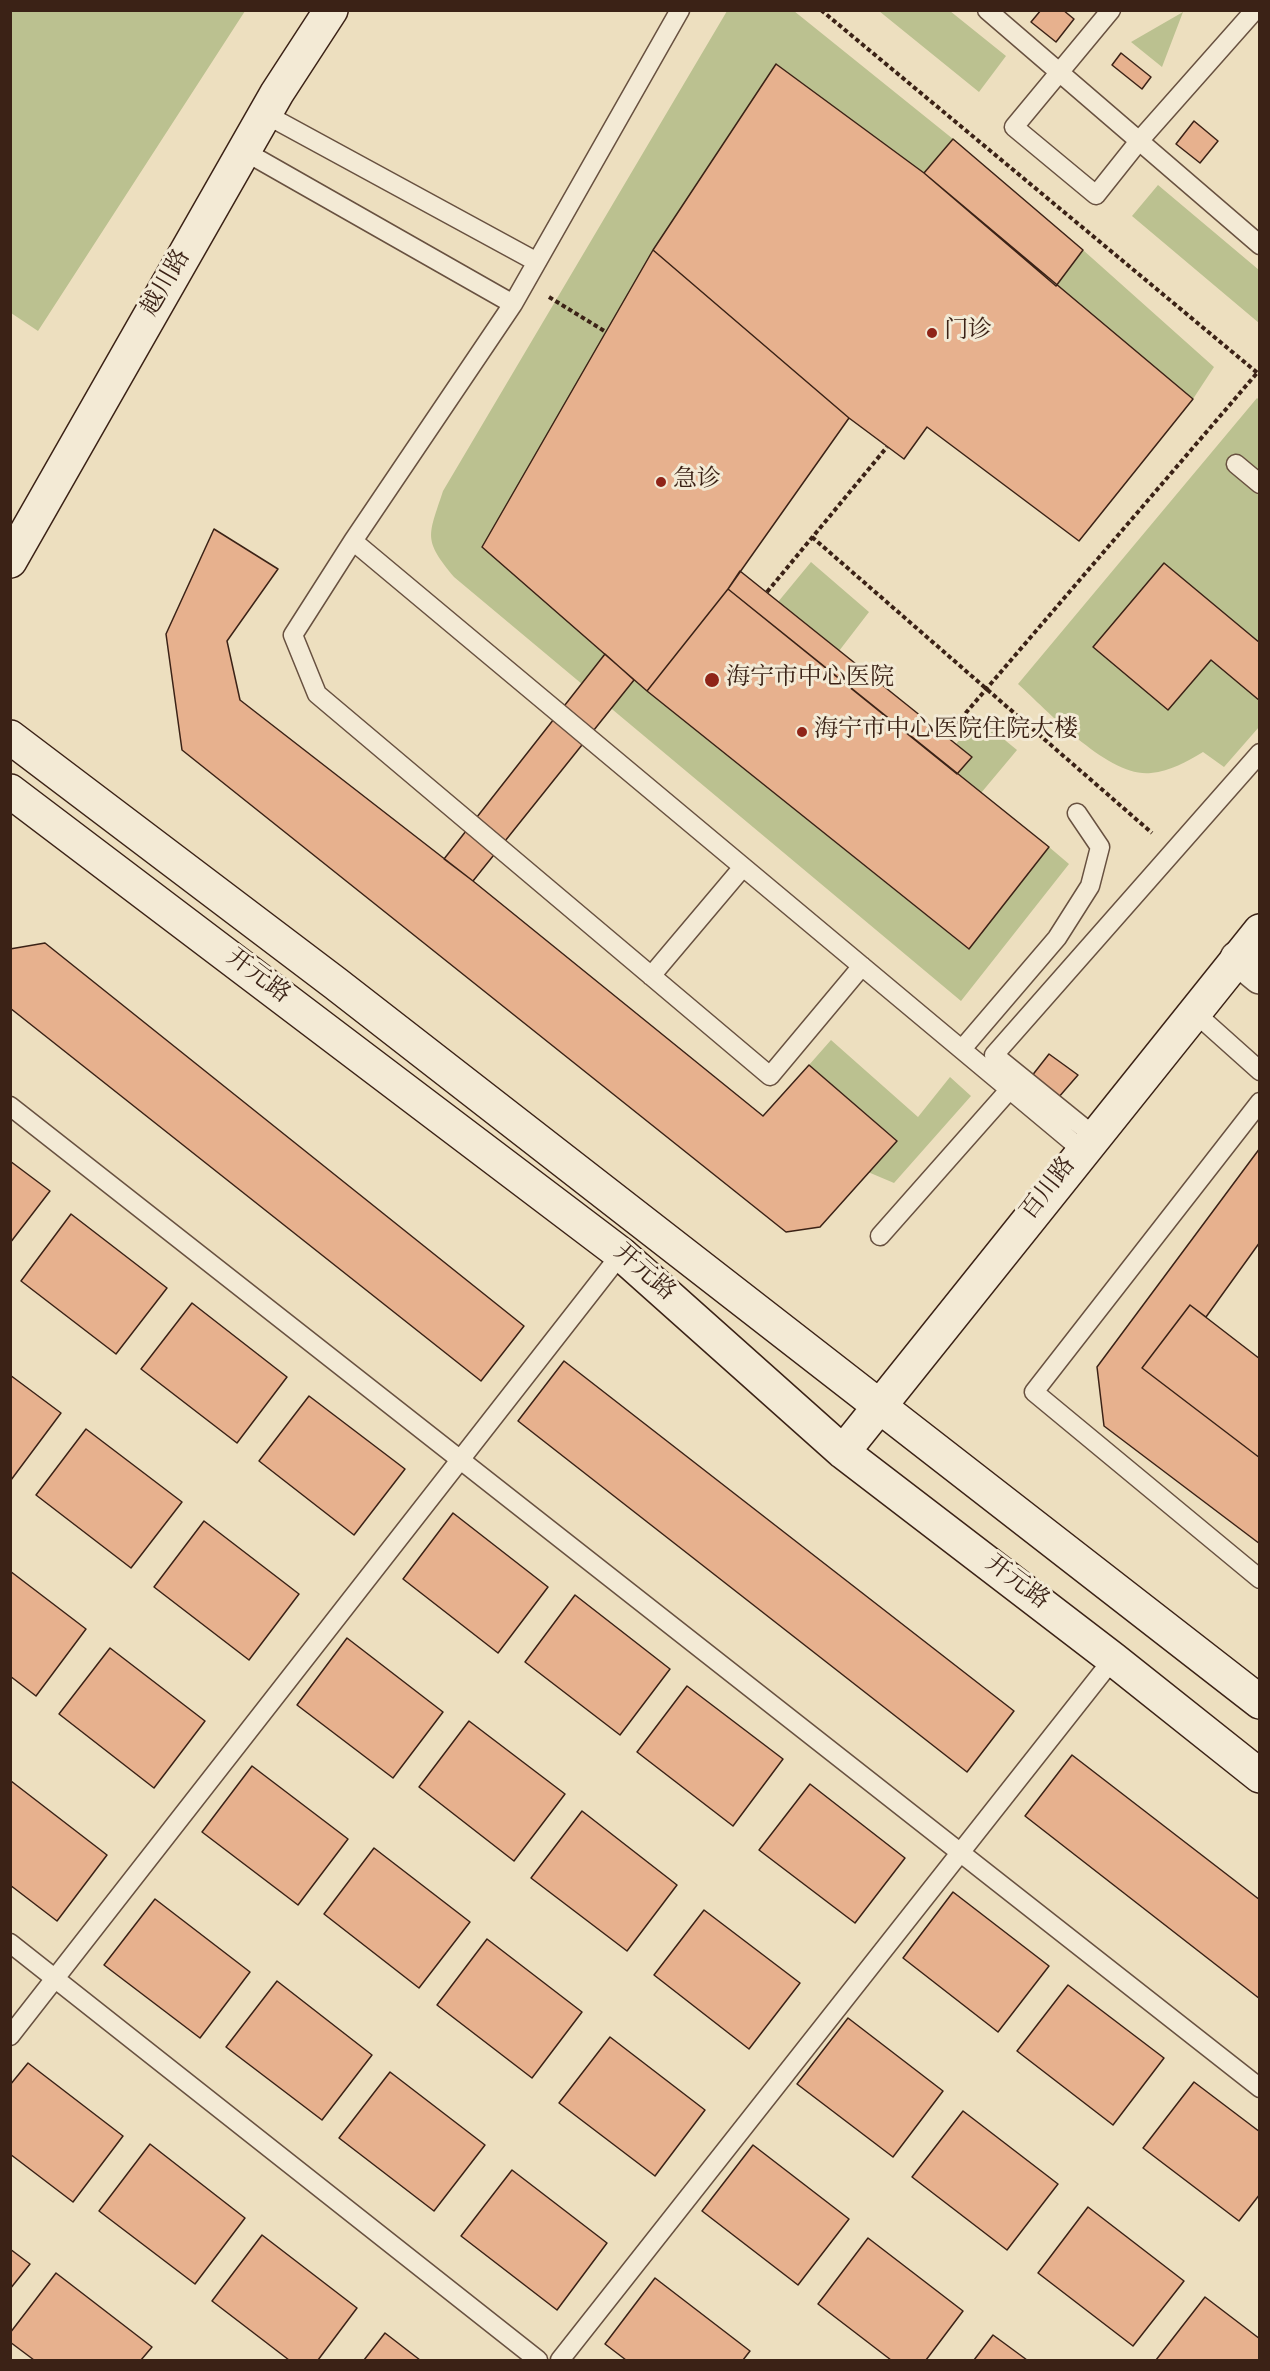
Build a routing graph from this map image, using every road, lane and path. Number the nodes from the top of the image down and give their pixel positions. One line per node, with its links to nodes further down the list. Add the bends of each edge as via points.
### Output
1 (331, 10): 8 (main road, 越川路)
2 (680, 10): 12 (lane)
3 (821, 10): 16 (path)
4 (987, 10): 7 (lane)
5 (1111, 10): 7 (lane)
6 (1256, 10): 9 (lane)
7 (1059, 72): 9 (lane); 9 (lane, via 1014,127 1096,195)
8 (265, 114): 10 (main road, 越川路); 12 (lane)
9 (1139, 141): 11 (lane)
10 (244, 151): 14 (lane); 22 (main road, 越川路)
11 (1260, 245)
12 (537, 262): 13 (lane)
13 (525, 282): 14 (lane); 15 (path)
14 (513, 304): 21 (lane)
15 (606, 332)
16 (1258, 374): 24 (path)
17 (887, 447): 20 (path)
18 (1236, 464): 19 (lane)
19 (1260, 484)
20 (812, 537): 23 (path); 24 (path)
21 (353, 541): 31 (lane); 35 (lane, via 293,635 317,694)
22 (10, 561)
23 (767, 592)
24 (986, 689): 25 (path); 30 (path)
25 (946, 736)
26 (10, 737): 45 (main road, 开元路, via 335,982)
27 (1260, 753): 30 (lane)
28 (10, 791): 44 (main road, 开元路)
29 (1077, 813): 37 (lane, via 1100,847 1090,886 1057,938)
30 (1173, 851): 42 (lane, via 994,1055)
31 (743, 867): 33 (lane); 35 (lane)
32 (1260, 931): 34 (main road, 百川路)
33 (862, 966): 35 (lane, via 770,1076); 37 (lane)
34 (1249, 968): 36 (main road, 百川路)
35 (651, 976)
36 (1194, 1012): 38 (lane); 42 (main road, 百川路)
37 (962, 1049): 39 (lane)
38 (1260, 1071)
39 (1010, 1089): 42 (lane); 43 (lane)
40 (1260, 1102): 48 (lane, via 1034,1392)
41 (10, 1106): 47 (lane)
42 (1088, 1143): 45 (main road, 百川路)
43 (880, 1236)
44 (621, 1254): 46 (main road, 开元路); 47 (lane)
45 (879, 1406): 46 (main road, 百川路); 50 (main road, 开元路)
46 (843, 1452): 49 (main road, 开元路)
47 (460, 1459): 52 (lane); 54 (lane)
48 (1260, 1579)
49 (1113, 1659): 51 (main road, 开元路); 52 (lane)
50 (1260, 1702)
51 (1260, 1776)
52 (960, 1853): 56 (lane); 58 (lane)
53 (10, 1943): 54 (lane)
54 (55, 1978): 55 (lane); 57 (lane)
55 (10, 2036)
56 (1260, 2088)
57 (538, 2361)
58 (560, 2361)

